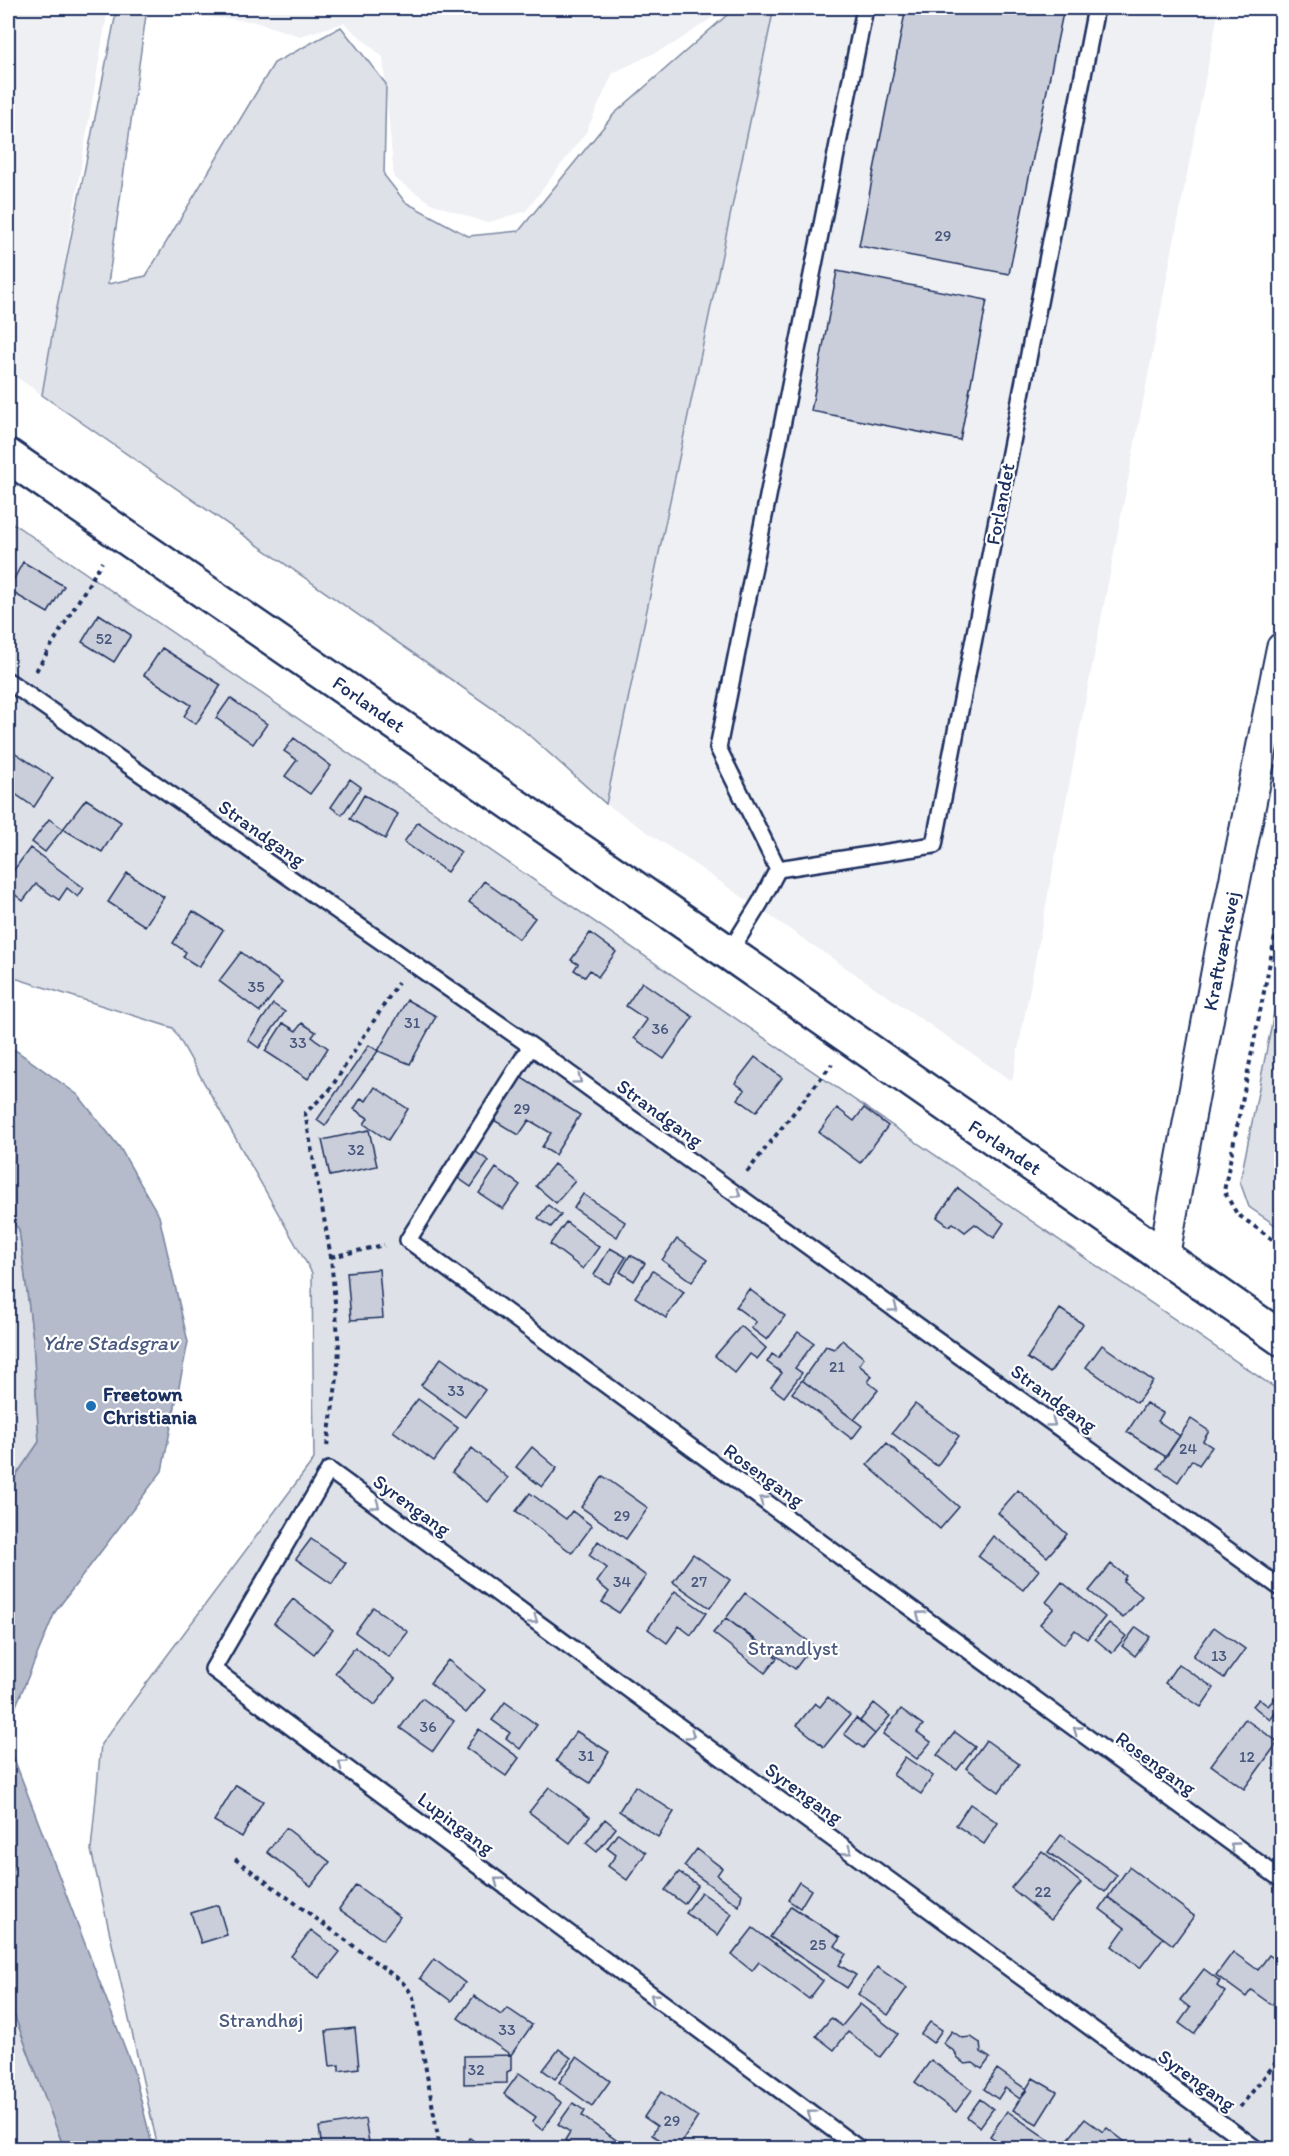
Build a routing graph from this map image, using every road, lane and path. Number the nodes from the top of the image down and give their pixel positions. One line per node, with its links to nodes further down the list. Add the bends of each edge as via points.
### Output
1 (865, 8): 8 (lane, via 718,748)
2 (1096, 8): 8 (lane, Forlandet, via 934,845)
3 (8, 456): 4 (street, Forlandet)
4 (119, 533): 7 (path); 10 (street, Forlandet)
5 (1281, 648): 17 (street, Kraftværksvej)
6 (8, 681): 7 (lane, Strandgang)
7 (23, 692): 11 (lane, Strandgang)
8 (778, 869): 10 (lane)
9 (1281, 902): 16 (path, via 1224,1191 1237,1214)
10 (729, 953): 12 (street, Forlandet)
11 (411, 962): 13 (lane, Strandgang); 18 (path, via 329,1091 305,1113)
12 (851, 1039): 14 (path); 17 (street, Forlandet)
13 (531, 1046): 14 (lane, Strandgang, one-way to 14); 15 (lane)
14 (732, 1191): 21 (lane, Strandgang, one-way to 21)
15 (408, 1240): 18 (path); 23 (lane, Rosengang, one-way to 15)
16 (1281, 1246)
17 (1164, 1255): 19 (street, Forlandet)
18 (331, 1257): 20 (path, via 339,1348 327,1448)
19 (1281, 1339)
20 (329, 1470): 25 (lane, Syrengang, one-way to 25); 27 (lane, Lupingang, one-way to 20, via 213,1669)
21 (1281, 1589)
22 (235, 1859): 26 (path, via 407,1987 413,1997)
23 (1281, 1880)
24 (1281, 2055): 25 (path)
25 (1225, 2126): 28 (lane, Syrengang)
26 (440, 2148)
27 (858, 2148)
28 (1255, 2148)

